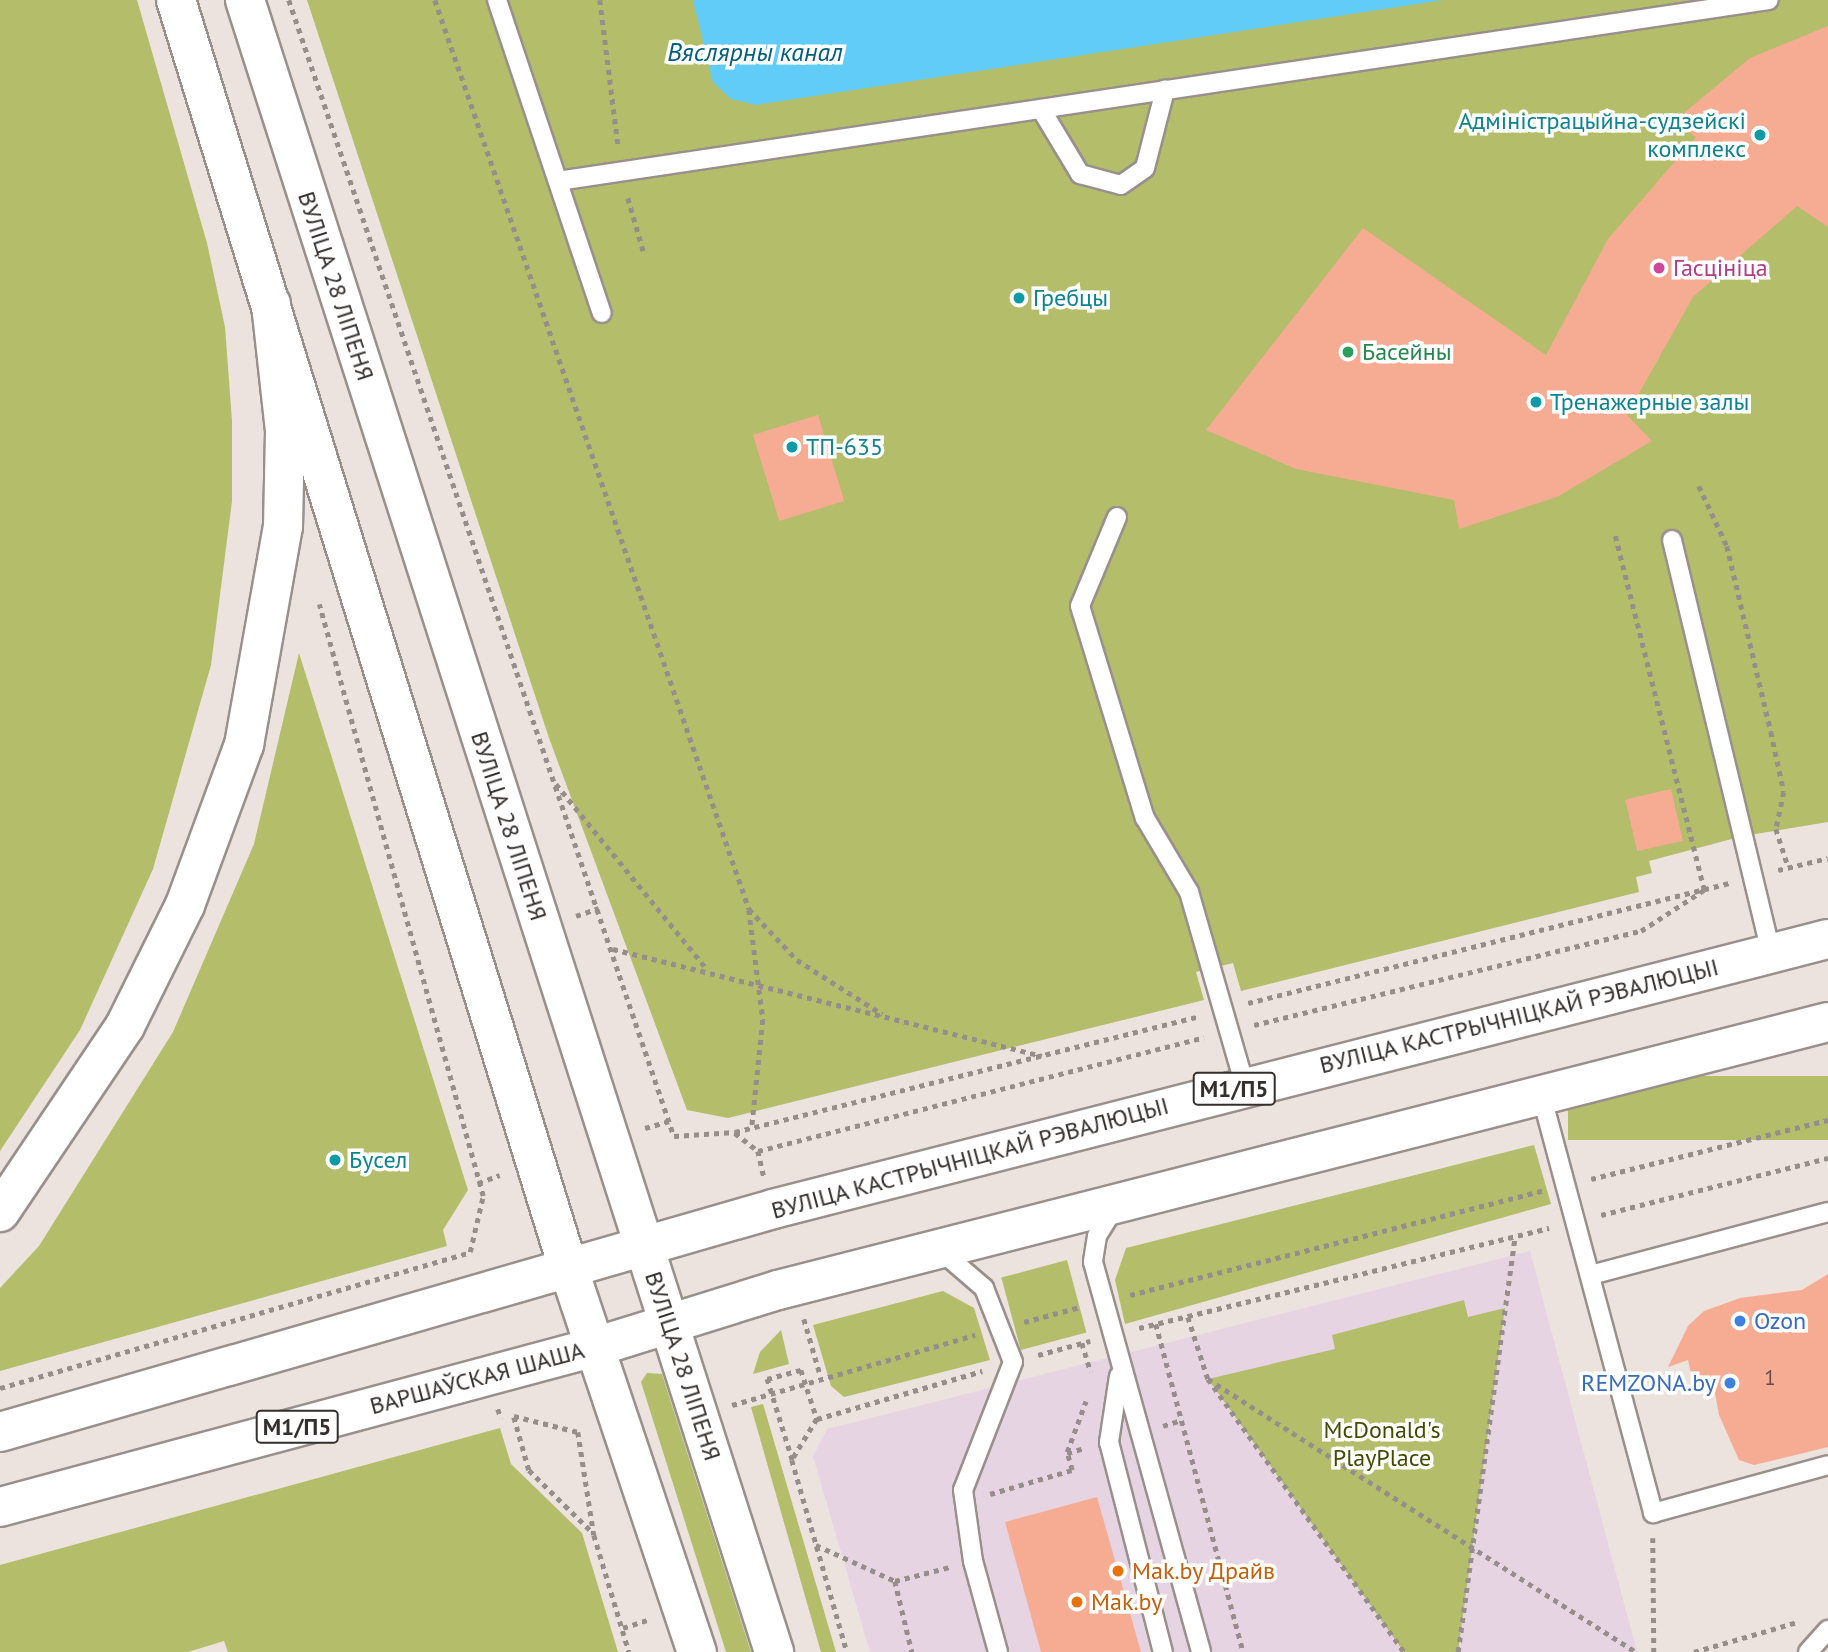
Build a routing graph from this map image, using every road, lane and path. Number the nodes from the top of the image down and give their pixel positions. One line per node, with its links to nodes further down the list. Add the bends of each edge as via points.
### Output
1 (176, 0): 13 (main road)
2 (245, 0): 46 (main road, ВУЛІЦА 28 ЛІПЕНЯ)
3 (289, 0): 20 (path)
4 (435, 0): 25 (path)
5 (497, 0): 11 (lane)
6 (600, 0): 10 (path)
7 (1769, 0): 8 (lane)
8 (1165, 90): 9 (lane); 9 (lane, via 1145,168 1121,185 1080,174)
9 (1041, 109): 10 (lane)
10 (621, 172): 11 (lane); 12 (path)
11 (558, 181): 14 (lane)
12 (644, 253)
13 (271, 304): 42 (main road, via 285,431 283,527 240,759 186,905 125,1026); 48 (main road)
14 (602, 313)
15 (1699, 486): 22 (path, via 1727,546 1771,732 1784,793 1776,829)
16 (1117, 517): 31 (lane, via 1080,606 1145,818 1189,892)
17 (1614, 533): 24 (path)
18 (1672, 540): 23 (lane)
19 (319, 604): 63 (path, via 483,1196 470,1252)
20 (553, 779): 27 (path); 29 (path)
21 (1826, 858): 22 (path)
22 (1788, 867): 23 (path)
23 (1753, 876): 24 (path); 28 (lane)
24 (1704, 890): 31 (path)
25 (748, 909): 30 (path); 32 (path, via 797,960)
26 (1828, 939): 28 (main road, ВУЛІЦА КАСТРЫЧНІЦКАЙ РЭВАЛЮЦЫІ / М1/П5)
27 (612, 948): 29 (path); 38 (path, via 674,1136)
28 (1771, 951): 35 (main road, ВУЛІЦА КАСТРЫЧНІЦКАЙ РЭВАЛЮЦЫІ / М1/П5)
29 (706, 967): 30 (path)
30 (761, 982): 32 (path); 38 (path, via 762,1059)
31 (1226, 1009): 34 (path); 35 (lane)
32 (882, 1014): 34 (path)
33 (1828, 1022): 36 (main road, М1/П5)
34 (1043, 1056): 38 (path)
35 (1245, 1087): 46 (main road, ВУЛІЦА КАСТРЫЧНІЦКАЙ РЭВАЛЮЦЫІ / М1/П5)
36 (1541, 1094): 40 (lane); 41 (main road, М1/П5)
37 (1828, 1119): 40 (path)
38 (752, 1127)
39 (1828, 1158): 44 (path)
40 (1566, 1185): 44 (lane); 50 (path)
41 (1117, 1203): 47 (main road, М1/П5); 50 (lane, via 1097,1236 1093,1262)
42 (0, 1212)
43 (1828, 1212): 49 (lane)
44 (1575, 1221): 45 (path); 49 (lane)
45 (1515, 1236): 51 (path); 74 (path)
46 (642, 1245): 48 (main road, М1/П5); 52 (main road, ВУЛІЦА 28 ЛІПЕНЯ)
47 (938, 1249): 52 (main road, М1/П5); 54 (lane, via 984,1288)
48 (568, 1267): 57 (main road); 67 (main road, М1/П5)
49 (1591, 1275): 72 (lane)
50 (1104, 1301): 54 (path); 55 (lane)
51 (1188, 1317): 53 (path); 60 (path)
52 (669, 1321): 57 (main road, ВАРШАЎСКАЯ ШАША / М1/П5); 80 (main road, ВУЛІЦА 28 ЛІПЕНЯ)
53 (1156, 1324): 55 (path); 86 (path)
54 (1003, 1327): 58 (lane); 62 (path)
55 (1112, 1334): 56 (path); 59 (lane)
56 (1082, 1343): 58 (path); 61 (path)
57 (595, 1347): 71 (main road, ВАРШАЎСКАЯ ШАША / М1/П5); 79 (main road)
58 (1013, 1362): 66 (path); 83 (lane, via 963,1490)
59 (1119, 1373): 84 (lane, via 1109,1443); 85 (lane, via 1142,1432)
60 (1208, 1379): 74 (path); 87 (path)
61 (1093, 1381)
62 (805, 1383): 65 (path); 65 (path, via 800,1370 767,1379); 66 (path)
63 (0, 1388)
64 (1089, 1392): 68 (path)
65 (772, 1394): 69 (path)
66 (817, 1419): 69 (path)
67 (0, 1432)
68 (1067, 1452)
69 (792, 1460): 81 (path)
70 (1828, 1465): 72 (lane)
71 (0, 1507)
72 (1653, 1513): 90 (path)
73 (594, 1535): 73 (path, via 529,1470 514,1416 578,1432); 78 (path)
74 (1473, 1552): 88 (path); 89 (path)
75 (895, 1581): 82 (path)
76 (1801, 1621): 91 (path)
77 (1828, 1630): 92 (lane)
78 (629, 1652)
79 (697, 1652)
80 (774, 1652)
81 (847, 1652)
82 (912, 1652)
83 (998, 1652)
84 (1163, 1652)
85 (1201, 1652)
86 (1243, 1652)
87 (1404, 1652)
88 (1458, 1652)
89 (1636, 1652)
90 (1654, 1652)
91 (1694, 1652)
92 (1808, 1652)

